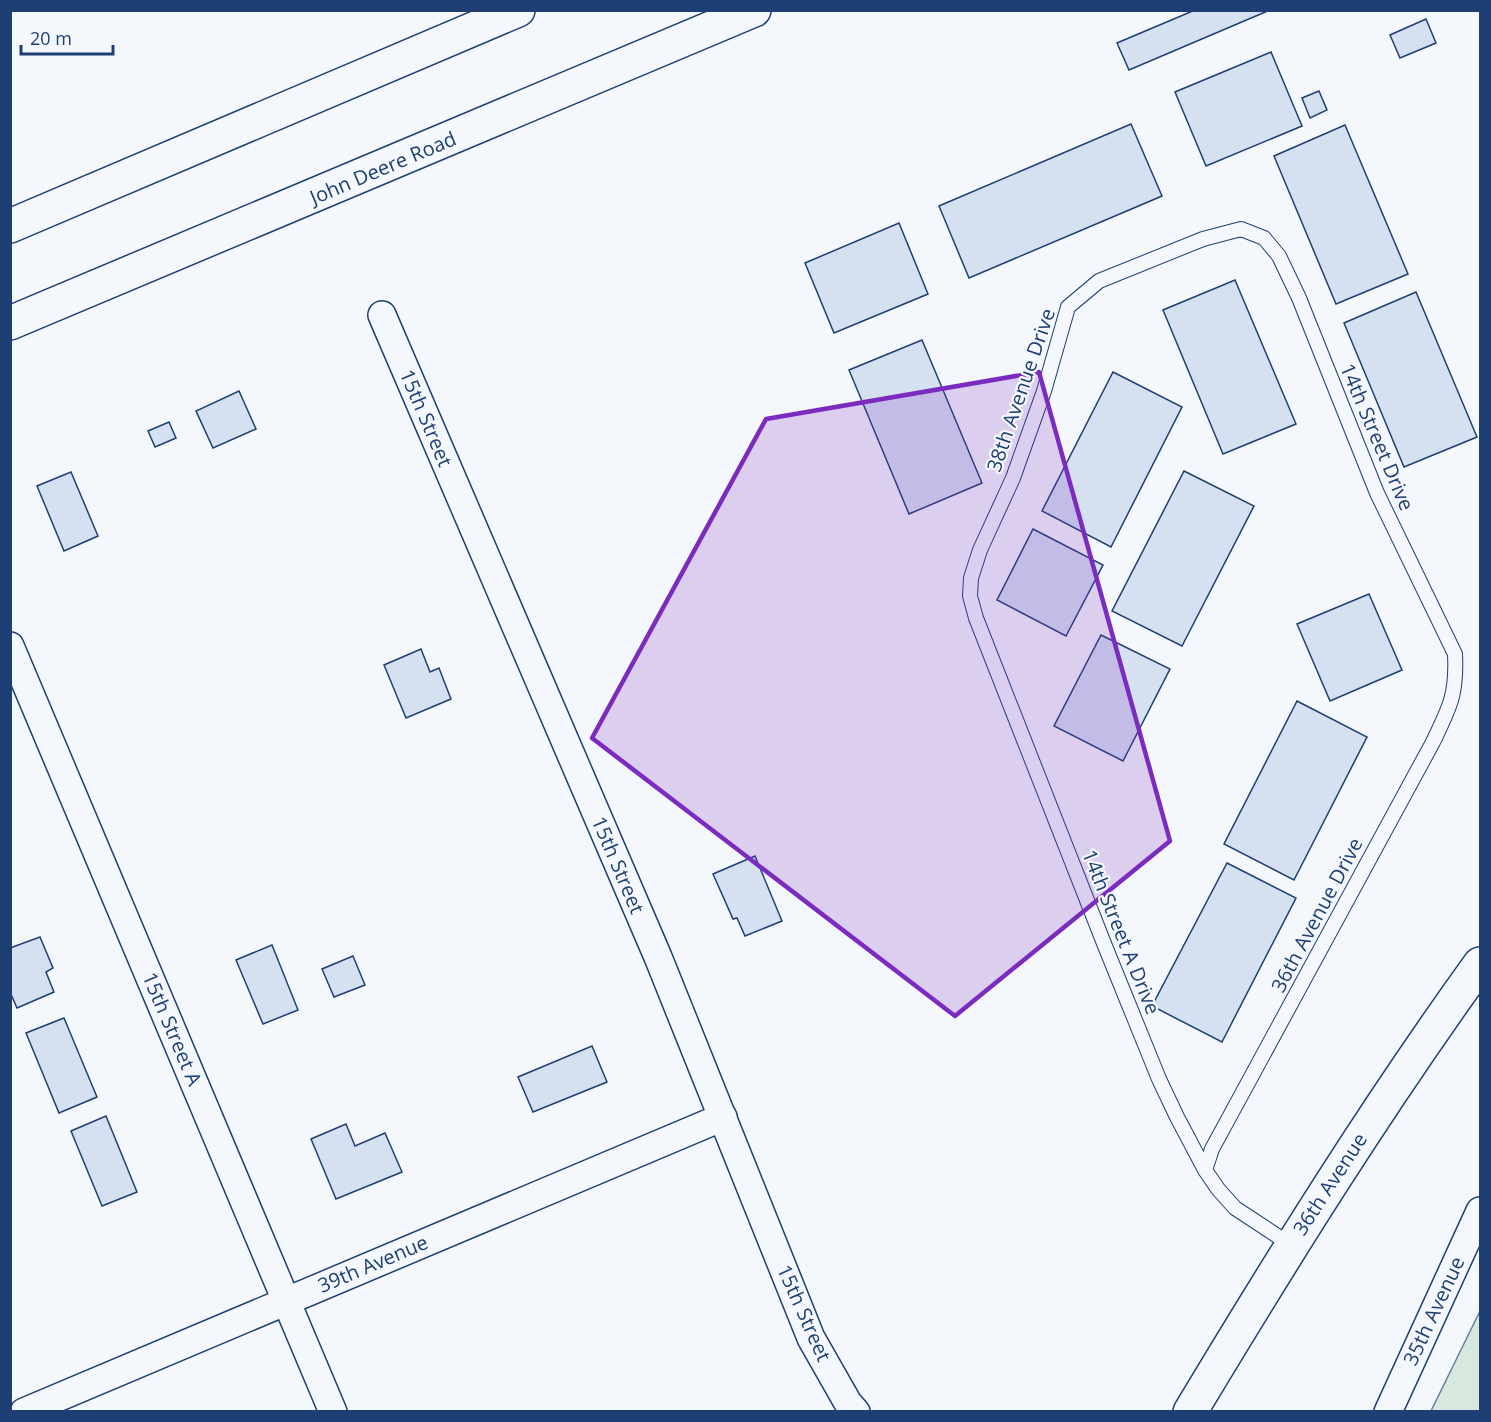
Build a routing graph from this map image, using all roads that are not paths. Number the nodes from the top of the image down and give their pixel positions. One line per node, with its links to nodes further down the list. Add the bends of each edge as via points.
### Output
1 (518, 10): 3 (main road)
2 (754, 10): 6 (main road, John Deere Road)
3 (10, 226)
4 (1241, 229): 7 (lane, 38th Avenue Drive, via 1203,239 1099,281 1068,307 1013,478 980,550); 9 (lane, 14th Street Drive, via 1264,238 1279,256 1377,493 1455,654)
5 (382, 315): 11 (street, 15th Street)
6 (10, 323)
7 (970, 596): 12 (lane, 14th Street A Drive, via 1159,1079)
8 (10, 646): 15 (street, 15th Street A)
9 (1456, 677): 12 (lane, 36th Avenue Drive, via 1451,705 1433,742 1212,1149)
10 (1480, 964): 14 (main road, 36th Avenue)
11 (723, 1117): 15 (street, 39th Avenue); 18 (street, 15th Street, via 811,1338)
12 (1205, 1170): 14 (lane, 14th Street A Drive, via 1235,1208)
13 (1480, 1211): 20 (street, 35th Avenue)
14 (1291, 1245): 19 (main road, 36th Avenue)
15 (287, 1301): 16 (street, 39th Avenue); 17 (street, 15th Street A)
16 (24, 1412)
17 (333, 1412)
18 (856, 1412)
19 (1190, 1412)
20 (1388, 1412)

